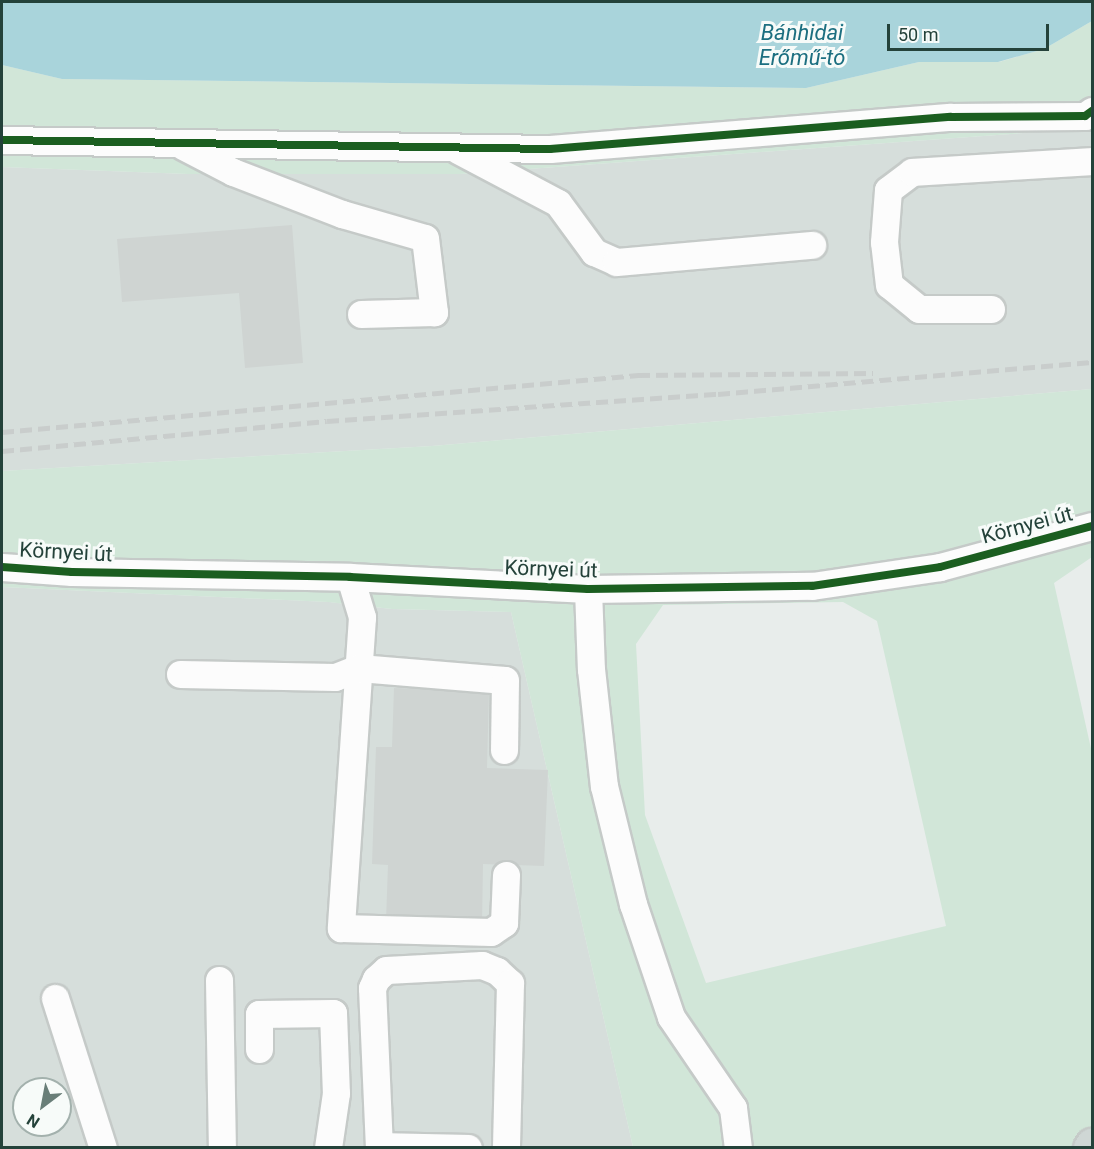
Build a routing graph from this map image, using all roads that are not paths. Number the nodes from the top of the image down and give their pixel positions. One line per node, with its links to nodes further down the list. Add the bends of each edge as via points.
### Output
1 (1092, 111): 4 (street, via 1085,116 951,117 550,149)
2 (2, 140): 3 (street)
3 (177, 143): 4 (street); 8 (street, via 233,172 331,210 425,238 434,312)
4 (454, 148): 6 (street, via 558,203 594,252 616,262)
5 (1092, 161): 7 (street, via 912,172 888,190 884,242 889,285 919,309)
6 (812, 245)
7 (991, 309)
8 (361, 314)
9 (1092, 526): 12 (street, Környei út, via 940,567 812,586)
10 (2, 567): 11 (street, Környei út)
11 (350, 577): 12 (street, Környei út); 13 (street, via 362,617)
12 (588, 589): 26 (street, via 591,669 604,786 633,904 671,1017 733,1108)
13 (359, 668): 14 (street, via 335,677); 15 (street, via 505,680); 16 (street, via 341,928 491,932 504,923)
14 (180, 674)
15 (504, 750)
16 (506, 875)
17 (219, 980): 22 (street)
18 (55, 998): 21 (street)
19 (259, 1049): 23 (street, via 259,1014 333,1013 336,1093)
20 (379, 1147): 24 (street); 25 (street, via 372,988 376,979 386,970 482,965 497,971 510,983)
21 (103, 1148)
22 (222, 1148)
23 (328, 1148)
24 (468, 1148)
25 (506, 1148)
26 (738, 1148)

